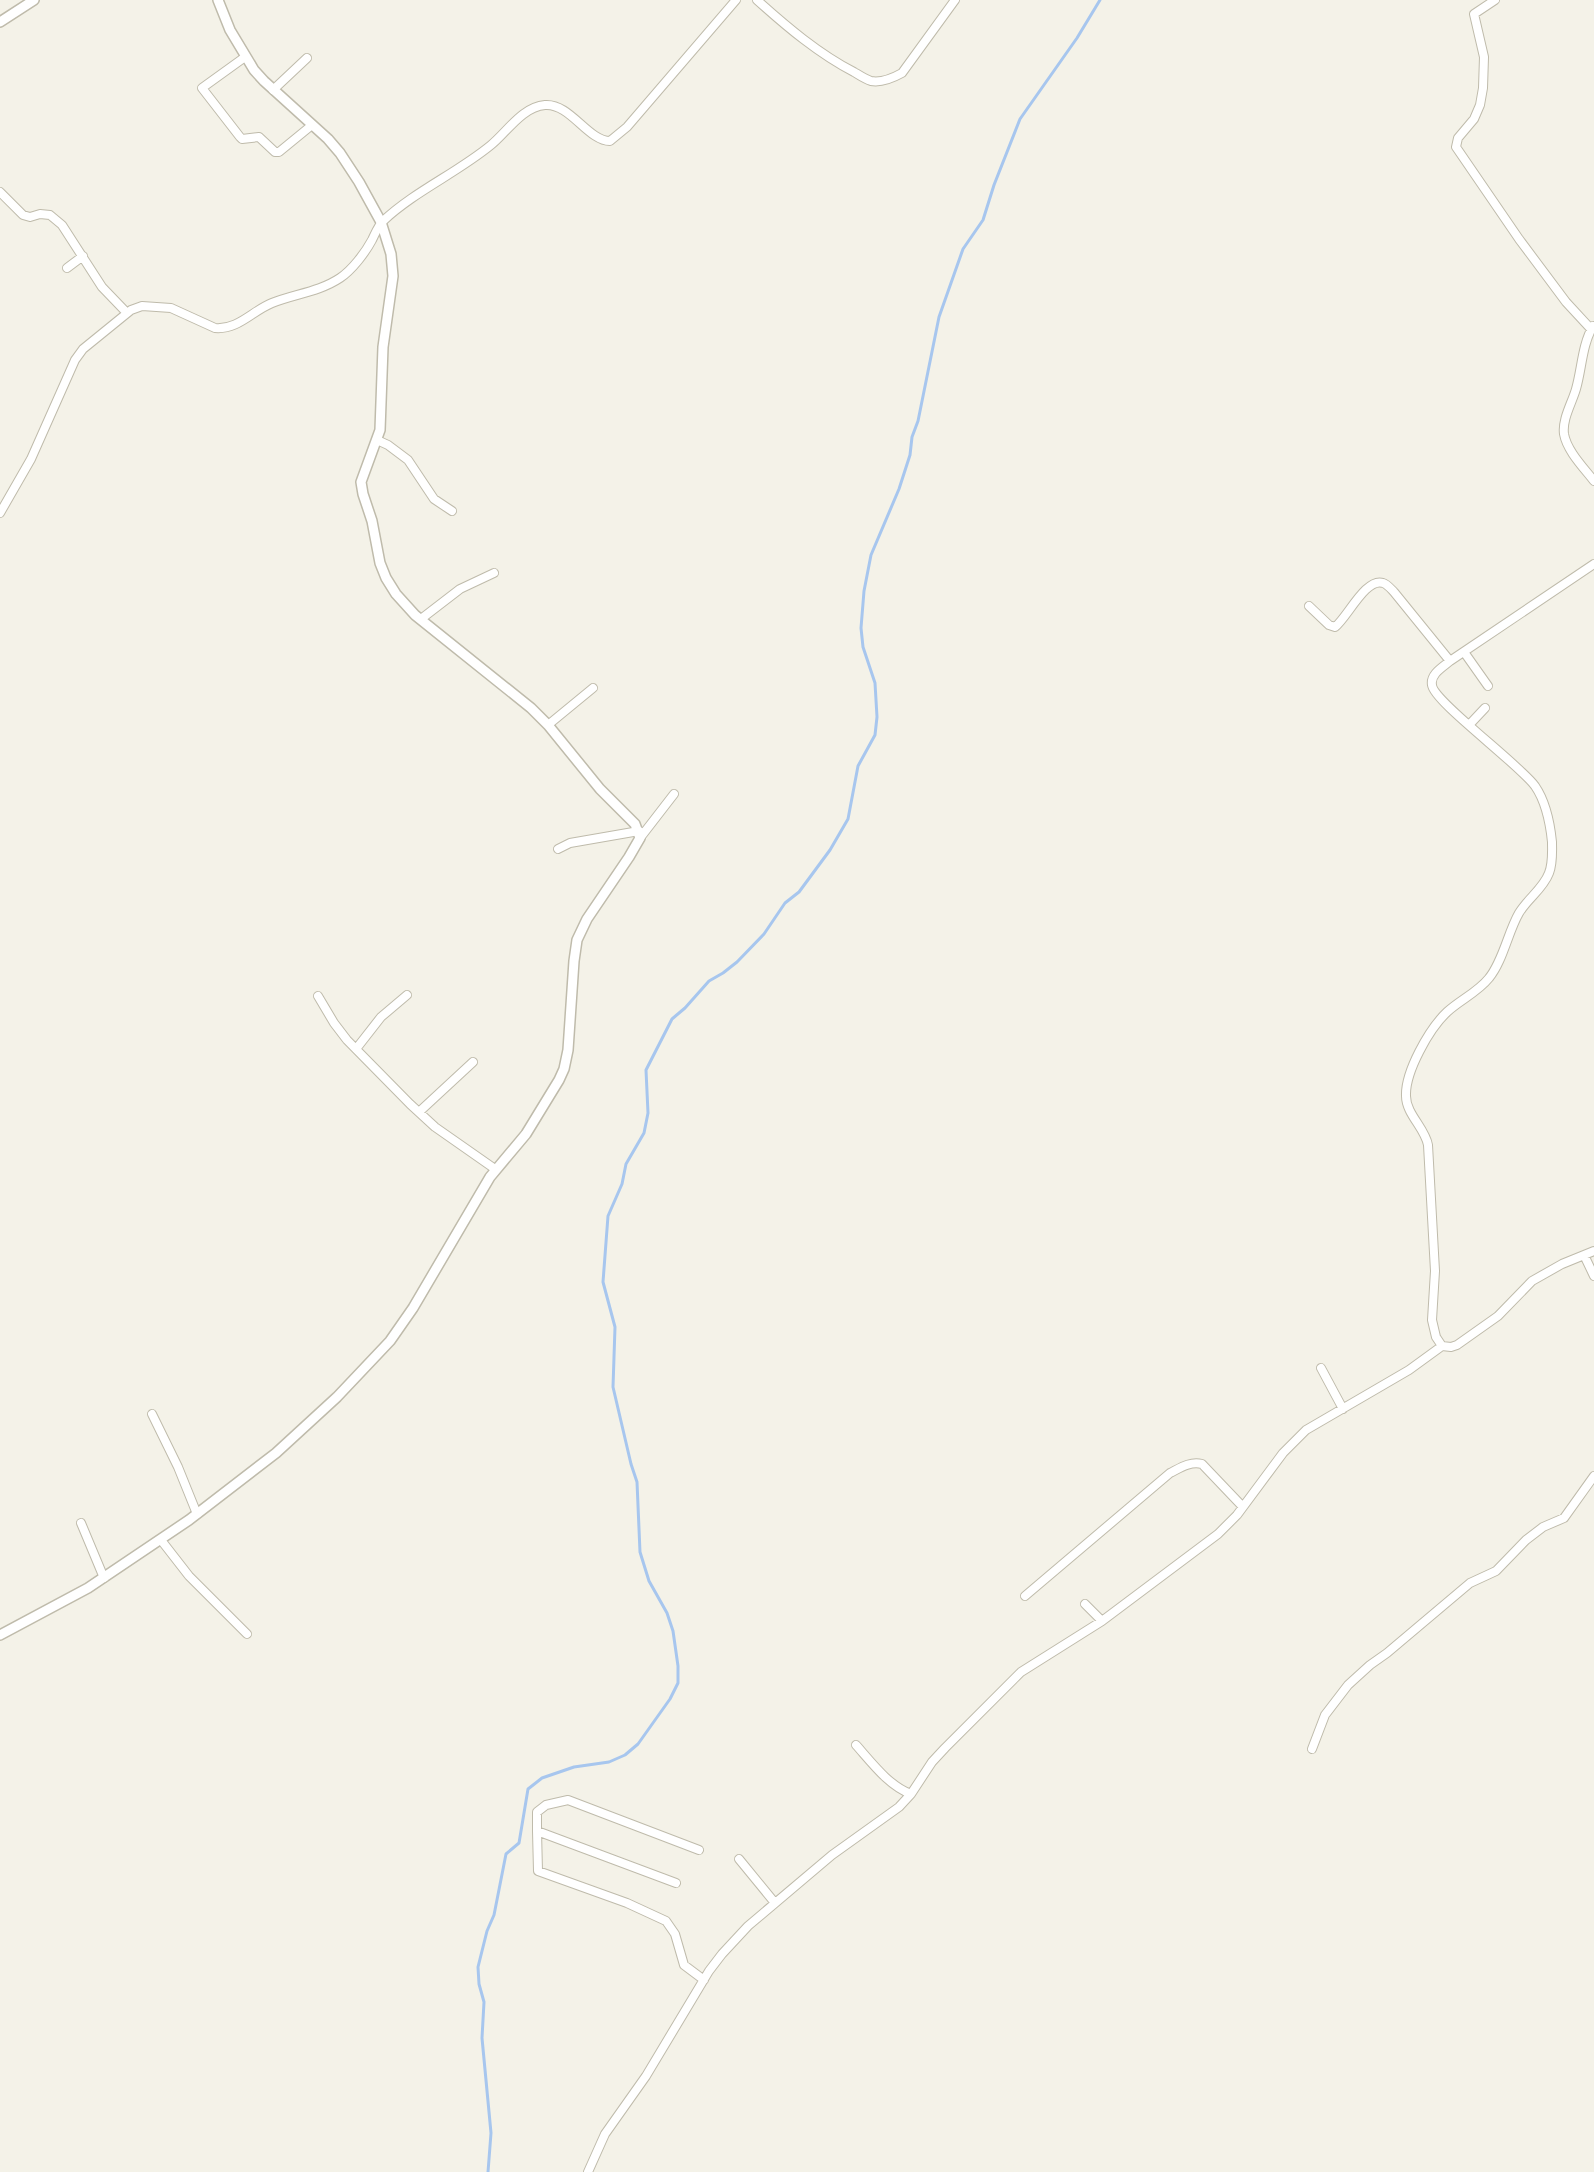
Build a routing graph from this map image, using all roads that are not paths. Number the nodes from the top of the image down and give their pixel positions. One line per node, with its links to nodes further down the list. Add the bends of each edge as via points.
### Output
1 (34, 0): 7 (street)
2 (218, 0): 8 (street)
3 (736, 0): 13 (street, via 627,127 610,141 597,137 554,106 534,108 480,153)
4 (757, 0): 5 (street, via 843,66 870,81 880,81 902,74)
5 (955, 0)
6 (1495, 0): 17 (street, via 1474,14 1484,57 1483,88 1474,119 1458,138 1456,147 1566,303)
7 (0, 22)
8 (245, 57): 10 (street); 11 (street, via 202,88 240,137 259,137 279,152)
9 (307, 58): 10 (street)
10 (273, 90): 11 (street)
11 (312, 125): 13 (street, via 340,153)
12 (0, 192): 14 (street, via 23,215 50,215 62,225)
13 (381, 222): 16 (street, via 360,258 340,278 271,304 234,326 214,328 171,308 151,305); 18 (street, via 393,276 383,347)
14 (83, 256): 15 (street); 16 (street, via 102,287)
15 (67, 268)
16 (127, 314): 21 (street, via 75,360 31,459)
17 (1593, 327): 19 (street, via 1564,429 1566,441)
18 (377, 440): 20 (street, via 408,460 434,499); 25 (street, via 361,482 380,563 390,587)
19 (1594, 481)
20 (452, 512)
21 (0, 513)
22 (1594, 564): 26 (street)
23 (494, 573): 25 (street, via 454,593)
24 (1309, 606): 27 (street, via 1335,627 1365,590 1377,582 1384,583)
25 (421, 620): 31 (street)
26 (1464, 652): 27 (street); 28 (street)
27 (1450, 661): 32 (street, via 1434,676 1431,685 1443,702)
28 (1488, 686)
29 (593, 688): 31 (street)
30 (1485, 708): 32 (street)
31 (548, 725): 34 (street, via 592,781 635,824)
32 (1469, 725): 45 (street, via 1534,785 1546,811 1552,857 1547,878 1520,912 1491,976 1432,1029 1406,1090 1407,1104 1428,1145 1435,1271 1432,1320)
33 (674, 794): 34 (street)
34 (639, 835): 35 (street, via 570,843); 41 (street, via 634,851 577,940 564,1069 532,1125)
35 (558, 849)
36 (407, 995): 38 (street, via 381,1017)
37 (318, 996): 38 (street)
38 (356, 1049): 40 (street)
39 (473, 1062): 40 (street)
40 (419, 1112): 41 (street)
41 (495, 1169): 51 (street, via 390,1341 282,1448)
42 (1594, 1251): 43 (street)
43 (1584, 1255): 44 (street); 45 (street, via 1532,1281 1498,1316 1465,1340 1451,1347)
44 (1594, 1276)
45 (1442, 1346): 47 (street)
46 (1321, 1368): 47 (street)
47 (1343, 1408): 50 (street, via 1299,1436)
48 (152, 1414): 51 (street)
49 (1594, 1476): 61 (street, via 1564,1518 1526,1540 1496,1571 1470,1583 1348,1686 1325,1715)
50 (1243, 1507): 55 (street, via 1202,1464 1180,1467); 57 (street, via 1212,1539)
51 (197, 1514): 53 (street)
52 (81, 1523): 54 (street)
53 (161, 1540): 54 (street); 58 (street, via 189,1576)
54 (104, 1578): 59 (street)
55 (1024, 1596)
56 (1085, 1605): 57 (street)
57 (1102, 1621): 62 (street, via 1011,1681 945,1748)
58 (247, 1634)
59 (0, 1635)
60 (856, 1745): 62 (street, via 882,1773)
61 (1312, 1749)
62 (911, 1794): 67 (street)
63 (537, 1831): 64 (street, via 537,1812 546,1805 568,1800); 66 (street); 68 (street, via 538,1871 666,1921 675,1934 684,1965)
64 (699, 1850)
65 (740, 1859): 67 (street)
66 (676, 1883)
67 (775, 1903): 68 (street, via 735,1939)
68 (704, 1980): 69 (street, via 646,2076 605,2134)
69 (588, 2172)

